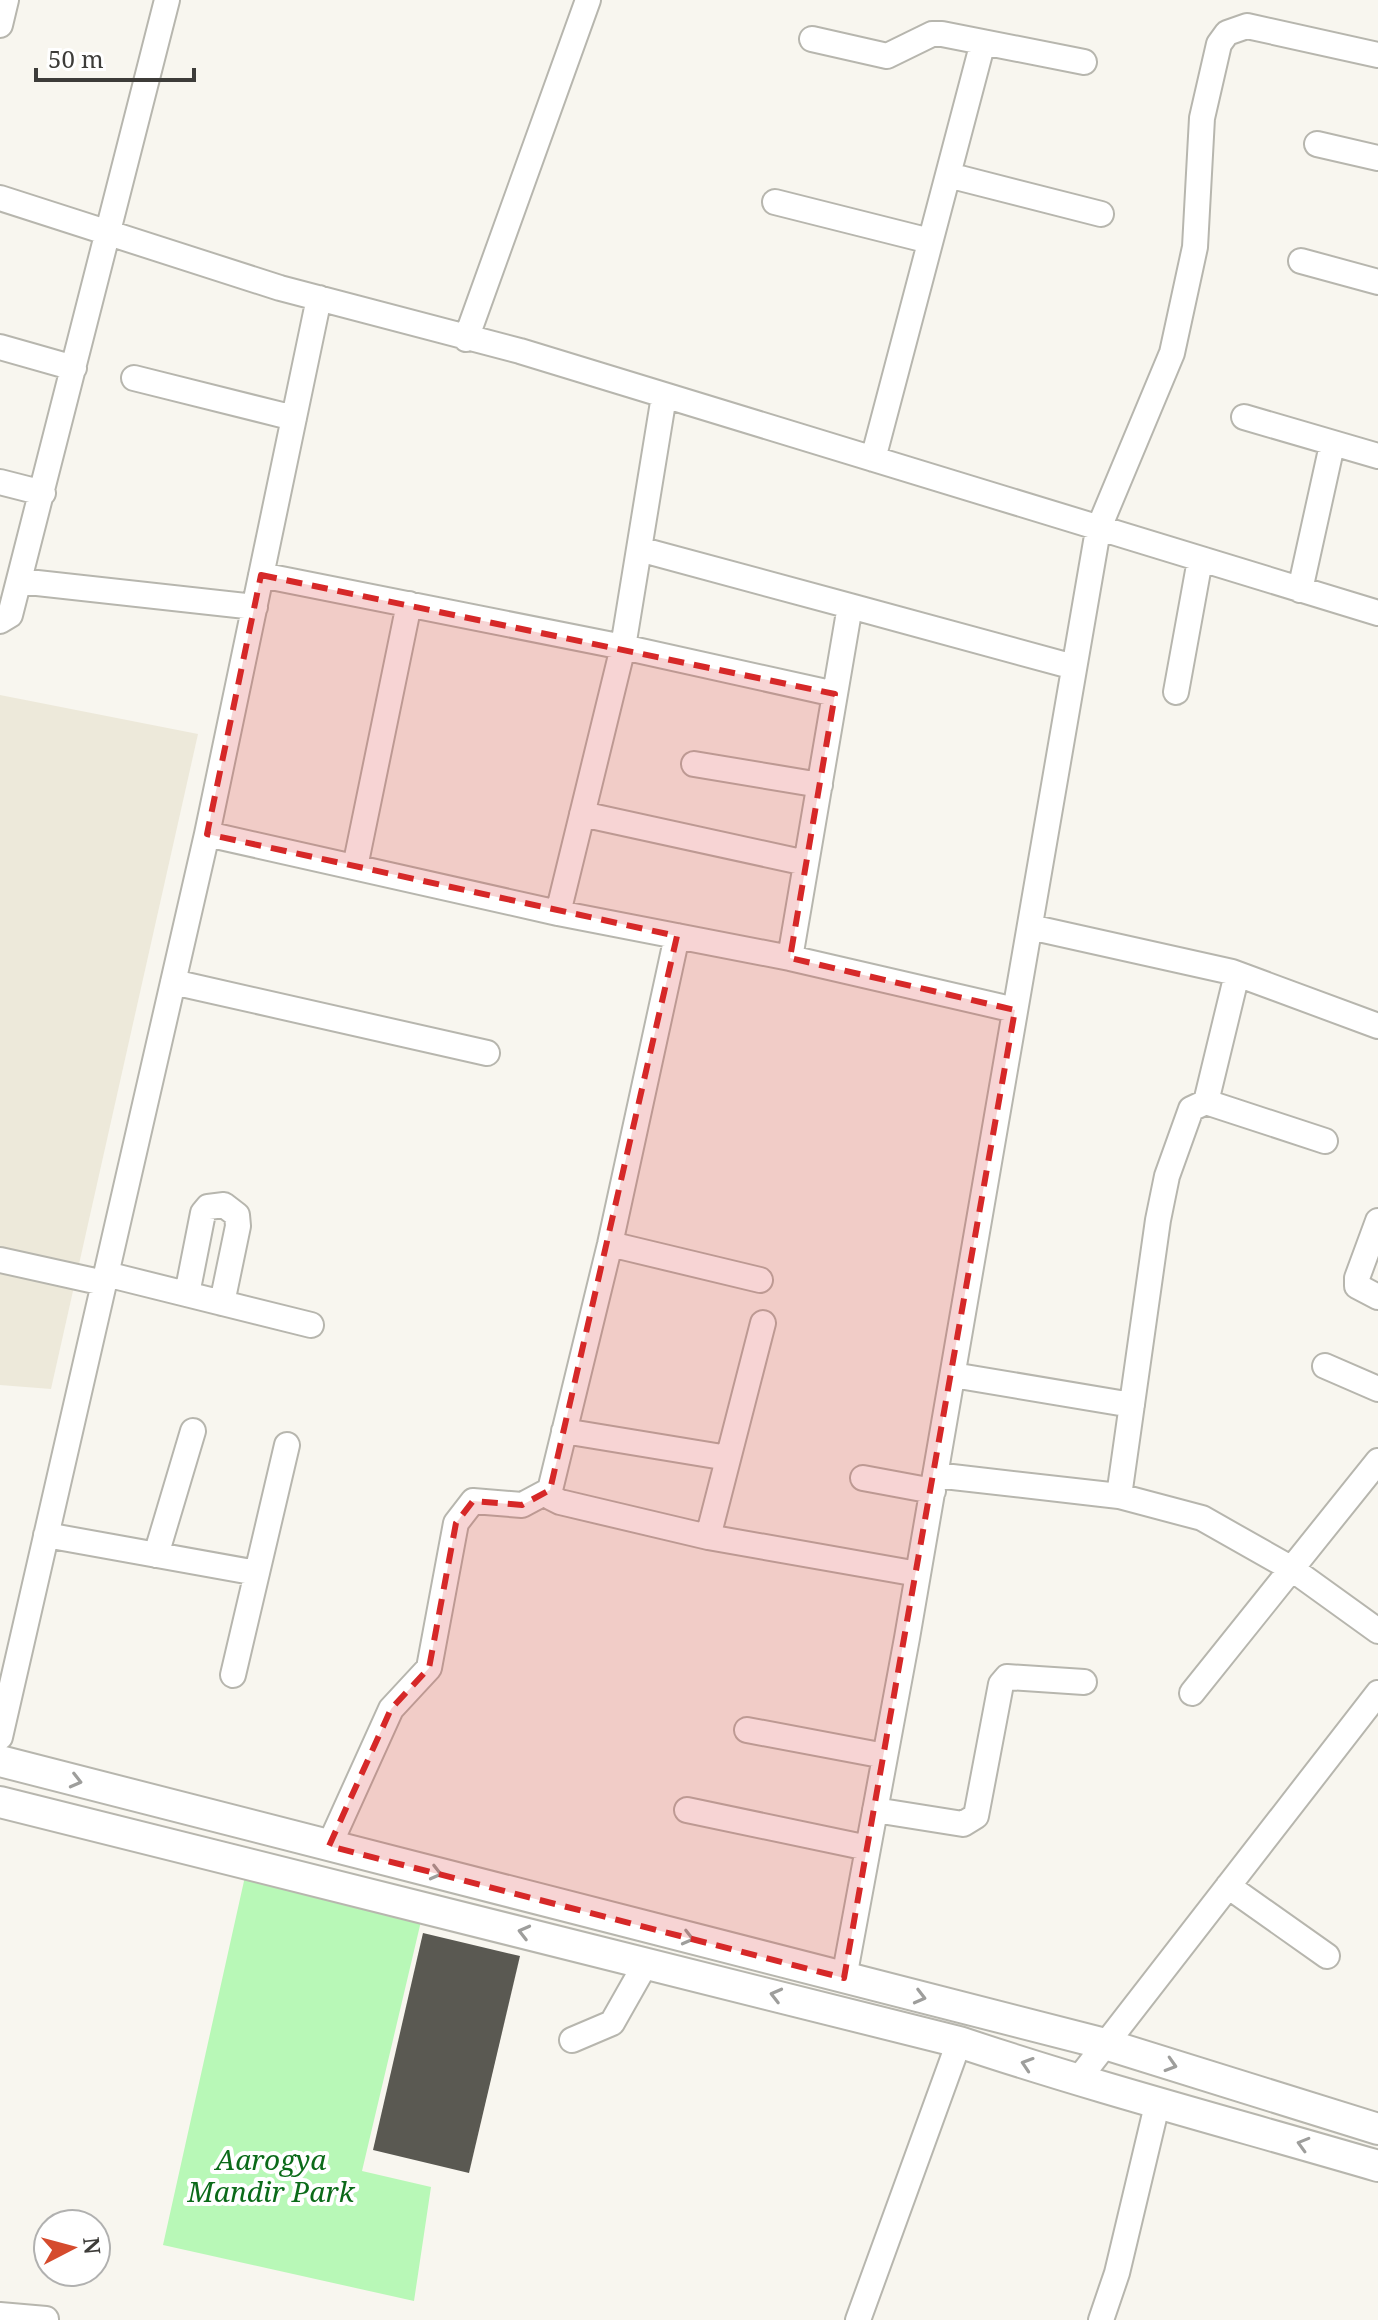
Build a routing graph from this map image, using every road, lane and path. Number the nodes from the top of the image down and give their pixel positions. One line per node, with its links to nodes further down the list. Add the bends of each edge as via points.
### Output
1 (167, 0): 13 (street)
2 (588, 0): 18 (street)
3 (812, 39): 4 (street, via 887,56 932,34)
4 (983, 42): 6 (street); 9 (street)
5 (1378, 55): 30 (street, via 1247,26 1227,33 1219,44 1202,118 1195,247 1172,353)
6 (1084, 62)
7 (1317, 144): 8 (street)
8 (1378, 158)
9 (948, 175): 12 (street); 14 (street)
10 (0, 198): 13 (street)
11 (775, 202): 14 (street)
12 (1101, 214)
13 (108, 232): 17 (street); 20 (street)
14 (930, 241): 27 (street)
15 (1301, 261): 16 (street)
16 (1378, 282)
17 (319, 298): 18 (street); 24 (street)
18 (466, 339): 22 (street)
19 (0, 347): 20 (street)
20 (74, 368): 29 (street)
21 (134, 378): 24 (street)
22 (664, 396): 27 (street); 31 (street)
23 (1244, 417): 25 (street)
24 (294, 418): 33 (street)
25 (1332, 445): 26 (street); 35 (street)
26 (1378, 456)
27 (873, 459): 30 (street)
28 (0, 482): 29 (street)
29 (43, 493): 34 (street)
30 (1098, 530): 32 (street); 42 (street)
31 (639, 549): 37 (street); 41 (street)
32 (1200, 560): 35 (street); 43 (street)
33 (261, 575): 36 (street); 38 (street)
34 (19, 581): 38 (street); 40 (street, via 10,615)
35 (1300, 590): 39 (street)
36 (409, 604): 41 (street); 50 (street)
37 (850, 606): 42 (street); 44 (street)
38 (255, 607): 48 (street)
39 (1378, 613)
40 (0, 621)
41 (623, 647): 44 (street); 47 (street)
42 (1074, 667): 52 (street)
43 (1176, 692)
44 (835, 694): 46 (street)
45 (694, 764): 46 (street)
46 (820, 785): 49 (street)
47 (582, 814): 49 (street); 51 (street)
48 (207, 834): 50 (street); 56 (street)
49 (806, 863): 54 (street)
50 (355, 867): 51 (street)
51 (558, 913): 53 (street)
52 (1030, 927): 55 (street); 57 (street)
53 (677, 936): 54 (street); 63 (street)
54 (790, 958): 57 (street)
55 (1237, 974): 58 (street); 60 (street)
56 (173, 982): 59 (street); 65 (street)
57 (1015, 1010): 73 (street)
58 (1378, 1026)
59 (487, 1053)
60 (1206, 1102): 61 (street); 75 (street, via 1191,1109 1167,1176)
61 (1325, 1141)
62 (1378, 1221): 68 (street, via 1357,1278 1357,1286)
63 (610, 1244): 66 (street); 77 (street)
64 (0, 1260): 65 (street)
65 (105, 1278): 67 (street); 85 (street)
66 (760, 1280)
67 (187, 1294): 69 (street); 69 (street, via 203,1213 224,1205 237,1215 238,1226)
68 (1378, 1297)
69 (222, 1303): 71 (street)
70 (763, 1323): 79 (street)
71 (311, 1325)
72 (1325, 1366): 74 (street)
73 (953, 1375): 75 (street); 82 (street)
74 (1378, 1389)
75 (1132, 1405): 84 (street)
76 (193, 1431): 87 (street)
77 (564, 1431): 79 (street); 83 (street)
78 (287, 1445): 89 (street)
79 (728, 1458): 86 (street)
80 (1378, 1461): 88 (street)
81 (863, 1478): 82 (street)
82 (934, 1483): 84 (street); 90 (street)
83 (550, 1490): 86 (street, via 560,1502); 103 (street, via 522,1505 473,1501 456,1523 429,1668 391,1709)
84 (1119, 1496): 88 (street, via 1202,1518)
85 (46, 1535): 87 (street); 97 (street)
86 (708, 1537): 90 (street)
87 (156, 1555): 89 (street)
88 (1292, 1569): 91 (street); 94 (street)
89 (257, 1573): 92 (street)
90 (918, 1574): 98 (street)
91 (1378, 1631)
92 (233, 1675)
93 (1084, 1682): 102 (street, via 1013,1675 1001,1684 971,1821)
94 (1192, 1693)
95 (1378, 1693): 106 (street)
96 (747, 1730): 98 (street)
97 (0, 1737)
98 (885, 1756): 102 (street)
99 (0, 1761): 103 (main road, one-way to 103)
100 (0, 1802): 107 (main road)
101 (687, 1810): 104 (street)
102 (875, 1810): 104 (street)
103 (329, 1846): 105 (main road)
104 (868, 1848): 110 (street)
105 (388, 1861): 107 (main road); 110 (main road, one-way to 110)
106 (1228, 1886): 108 (street); 113 (street)
107 (378, 1897): 109 (main road, one-way to 107)
108 (1327, 1956)
109 (646, 1963): 111 (street, via 612,2023); 112 (main road, one-way to 109)
110 (844, 1978): 113 (main road, one-way to 113)
111 (572, 2040)
112 (959, 2042): 114 (main road, one-way to 112); 120 (street)
113 (1105, 2044): 114 (street); 116 (main road, one-way to 116)
114 (1077, 2081): 115 (main road)
115 (1158, 2101): 117 (main road, one-way to 115); 121 (street)
116 (1377, 2125)
117 (1378, 2166)
118 (0, 2315): 119 (street)
119 (46, 2319)
120 (862, 2319)
121 (1101, 2320)

